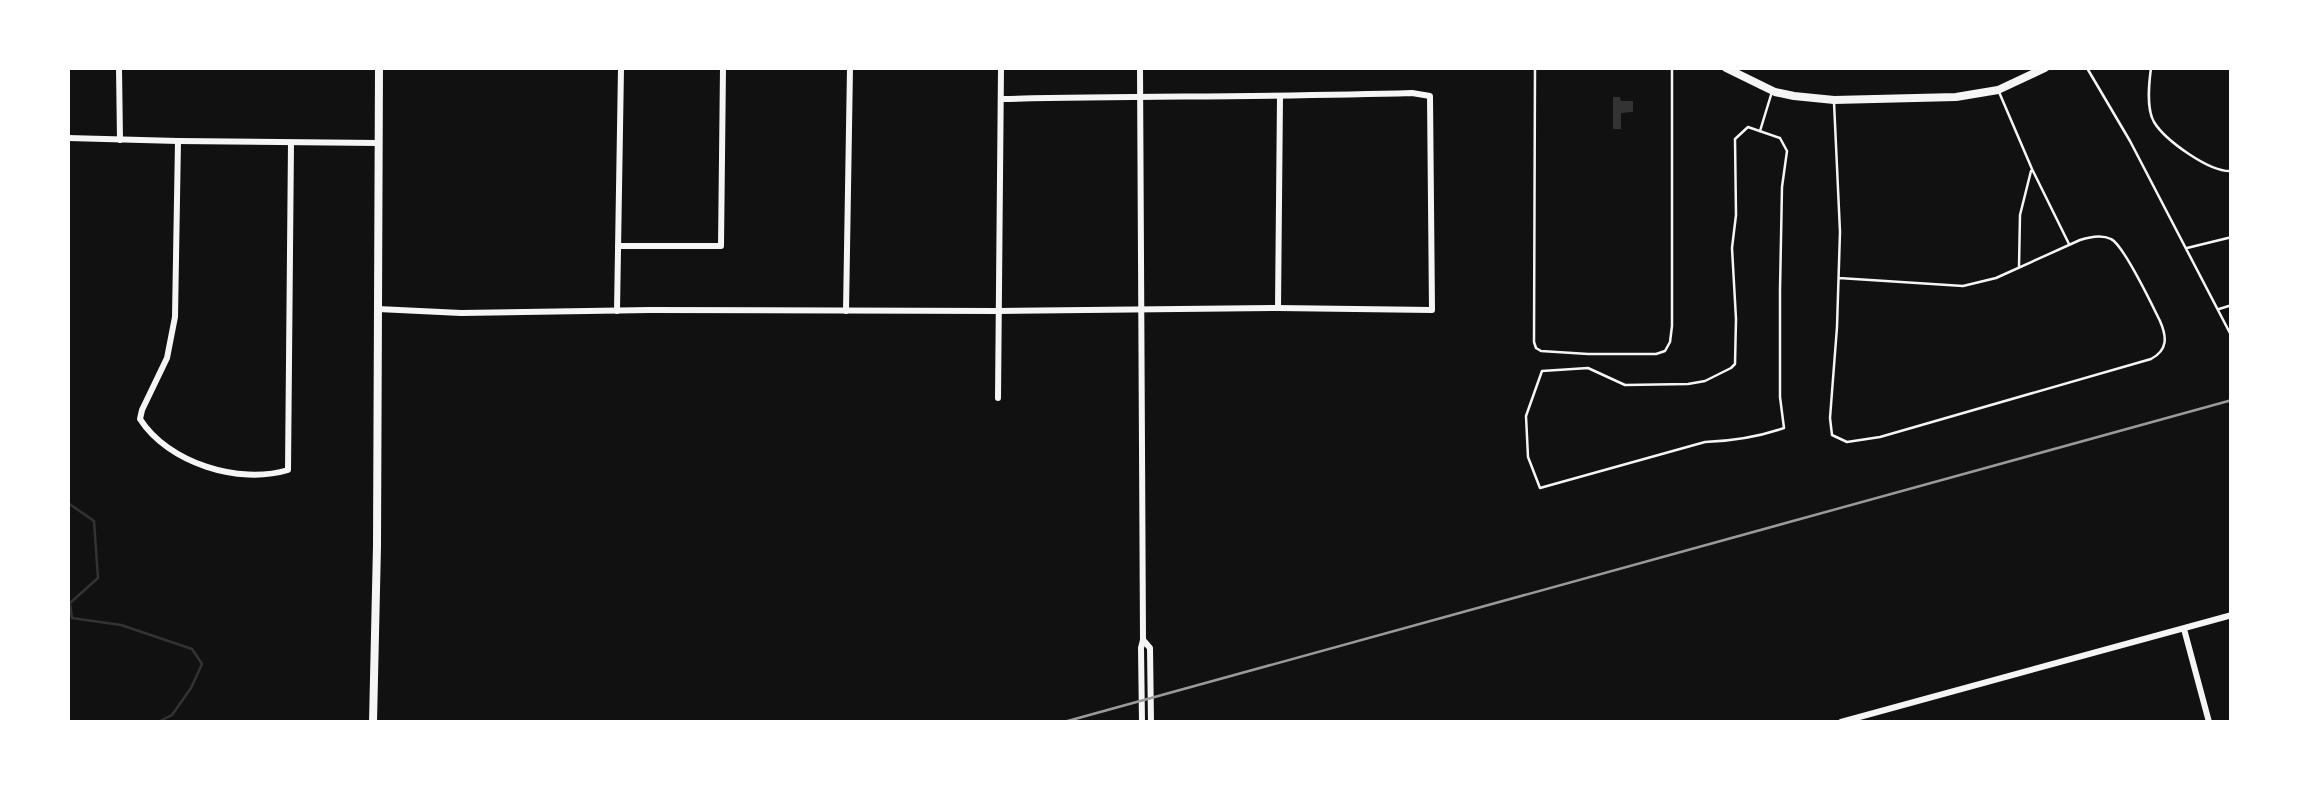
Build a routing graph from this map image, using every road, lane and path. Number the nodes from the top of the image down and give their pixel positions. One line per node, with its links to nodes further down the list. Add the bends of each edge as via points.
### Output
1 (119, 68): 22 (street)
2 (378, 68): 24 (street)
3 (621, 68): 30 (street)
4 (723, 68): 30 (street, via 721,246)
5 (850, 68): 40 (street)
6 (1001, 68): 18 (street)
7 (1140, 68): 16 (street)
8 (1535, 68): 9 (lane, via 1534,342 1541,350 1588,354 1656,354 1670,342)
9 (1673, 68)
10 (1726, 68): 14 (street)
11 (2044, 68): 15 (street)
12 (2087, 68): 31 (lane)
13 (2152, 68): 27 (lane, via 2155,124 2206,164)
14 (1772, 90): 19 (street); 20 (lane)
15 (1998, 90): 19 (street); 26 (lane)
16 (1140, 96): 17 (street); 18 (street); 37 (street)
17 (1280, 97): 35 (street); 35 (street, via 1430,96 1432,310)
18 (1001, 99): 41 (street)
19 (1834, 100): 33 (lane)
20 (1760, 132): 20 (lane, via 1748,127 1735,139 1732,368 1688,384 1625,385 1588,368 1542,371 1526,416 1528,457 1540,488 1705,442 1784,428 1780,290 1787,152 1780,138)
21 (68, 138): 22 (street)
22 (120, 140): 23 (street)
23 (178, 141): 25 (street); 25 (street, via 174,327 168,358 140,418 159,440 196,463 257,474 288,470)
24 (378, 142): 25 (street); 36 (street)
25 (290, 143)
26 (2032, 169): 29 (lane); 32 (lane, via 2020,215)
27 (2232, 172)
28 (2232, 237): 31 (lane)
29 (2069, 245): 32 (lane); 33 (lane, via 2092,237 2114,240 2165,331 2161,354 1846,442 1832,435 1830,418)
30 (618, 246): 39 (street)
31 (2186, 249): 38 (lane)
32 (2019, 268): 33 (lane, via 1964,286)
33 (1839, 278)
34 (2232, 306): 38 (lane)
35 (1278, 308): 37 (street)
36 (378, 309): 39 (street); 47 (street)
37 (1141, 309): 41 (street); 46 (street)
38 (2218, 310): 42 (lane)
39 (617, 311): 40 (street)
40 (846, 311): 41 (street)
41 (997, 311): 43 (street)
42 (2232, 336)
43 (998, 398)
44 (2232, 615): 45 (street)
45 (2184, 629): 50 (street); 51 (street)
46 (1146, 700): 48 (street); 49 (street)
47 (373, 722)
48 (1142, 722)
49 (1151, 722)
50 (1841, 722)
51 (2209, 722)

